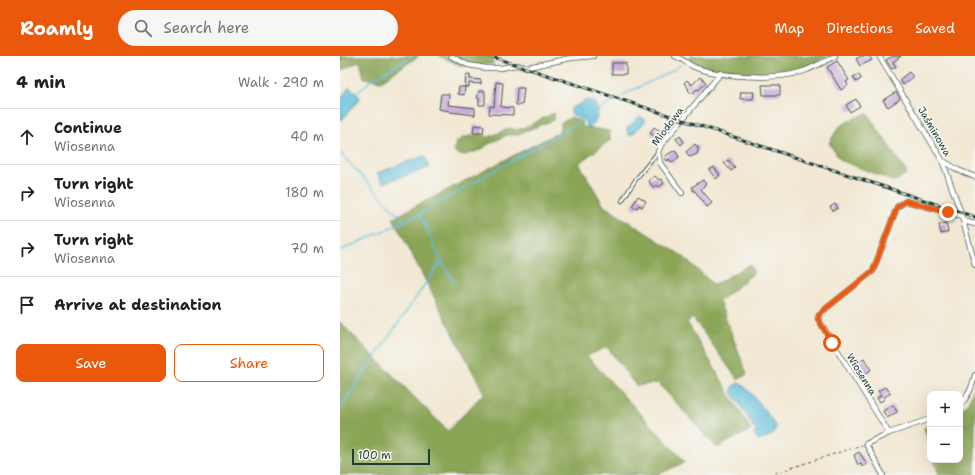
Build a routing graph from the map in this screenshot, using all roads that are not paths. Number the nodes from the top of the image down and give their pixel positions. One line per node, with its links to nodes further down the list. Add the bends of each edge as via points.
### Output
1 (450, 56): 2 (street, via 468,65 486,68 516,64 528,67)
2 (593, 56)
3 (675, 56): 6 (street)
4 (835, 56): 7 (street, via 811,68 791,74 769,76)
5 (879, 56): 9 (street, Jaśminowa)
6 (682, 58): 7 (street, via 694,67)
7 (721, 73): 8 (street, Miodowa)
8 (658, 152): 11 (street, Miodowa, via 660,163); 12 (lane)
9 (942, 160): 10 (street); 13 (street, Jaśminowa)
10 (975, 177)
11 (682, 193)
12 (622, 201)
13 (962, 216): 14 (street, Jaśminowa); 20 (street, Wiosenna, via 906,201 897,207 873,271 819,314 818,319)
14 (963, 221): 15 (street); 16 (street, Jaśminowa)
15 (975, 224)
16 (975, 265)
17 (975, 375): 18 (street, via 967,398)
18 (963, 402)
19 (927, 420): 20 (street)
20 (889, 433): 21 (street, via 866,444)
21 (883, 475)

